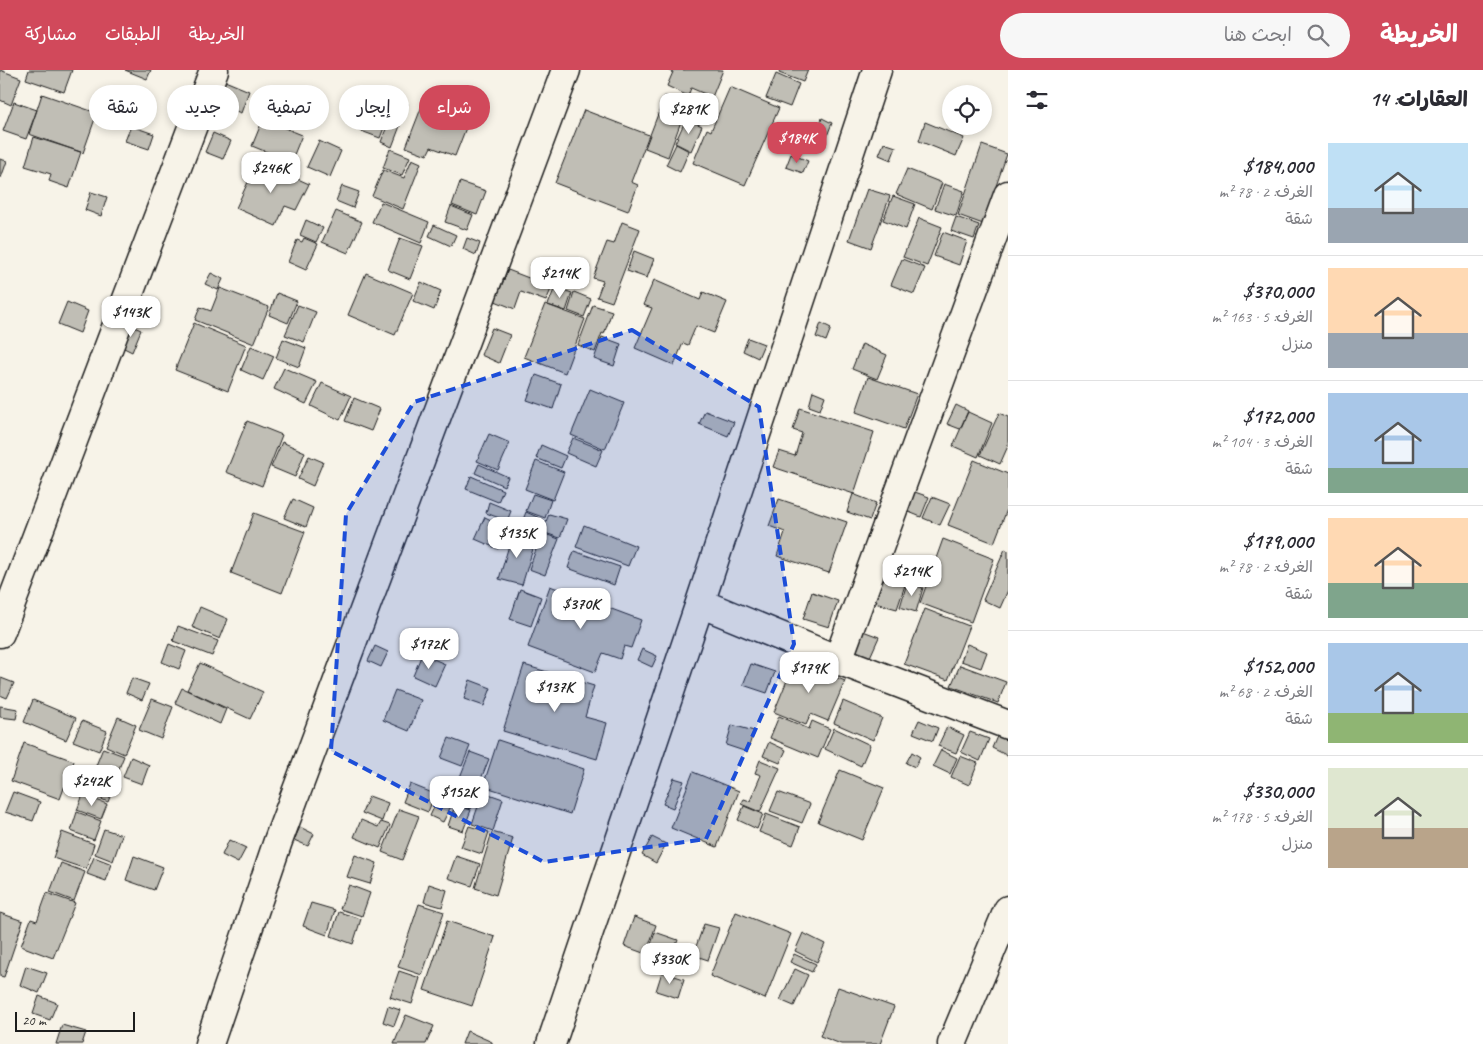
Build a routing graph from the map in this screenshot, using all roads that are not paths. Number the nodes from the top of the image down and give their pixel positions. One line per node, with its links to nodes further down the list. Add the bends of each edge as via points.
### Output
1 (214, 70): 6 (street)
2 (566, 70): 10 (street, via 278,841)
3 (877, 70): 5 (street)
4 (1008, 195): 7 (street)
5 (700, 604): 7 (street); 11 (street)
6 (0, 632)
7 (838, 660): 8 (street)
8 (1008, 725)
9 (1007, 916): 12 (street)
10 (209, 1044)
11 (551, 1044)
12 (952, 1044)

